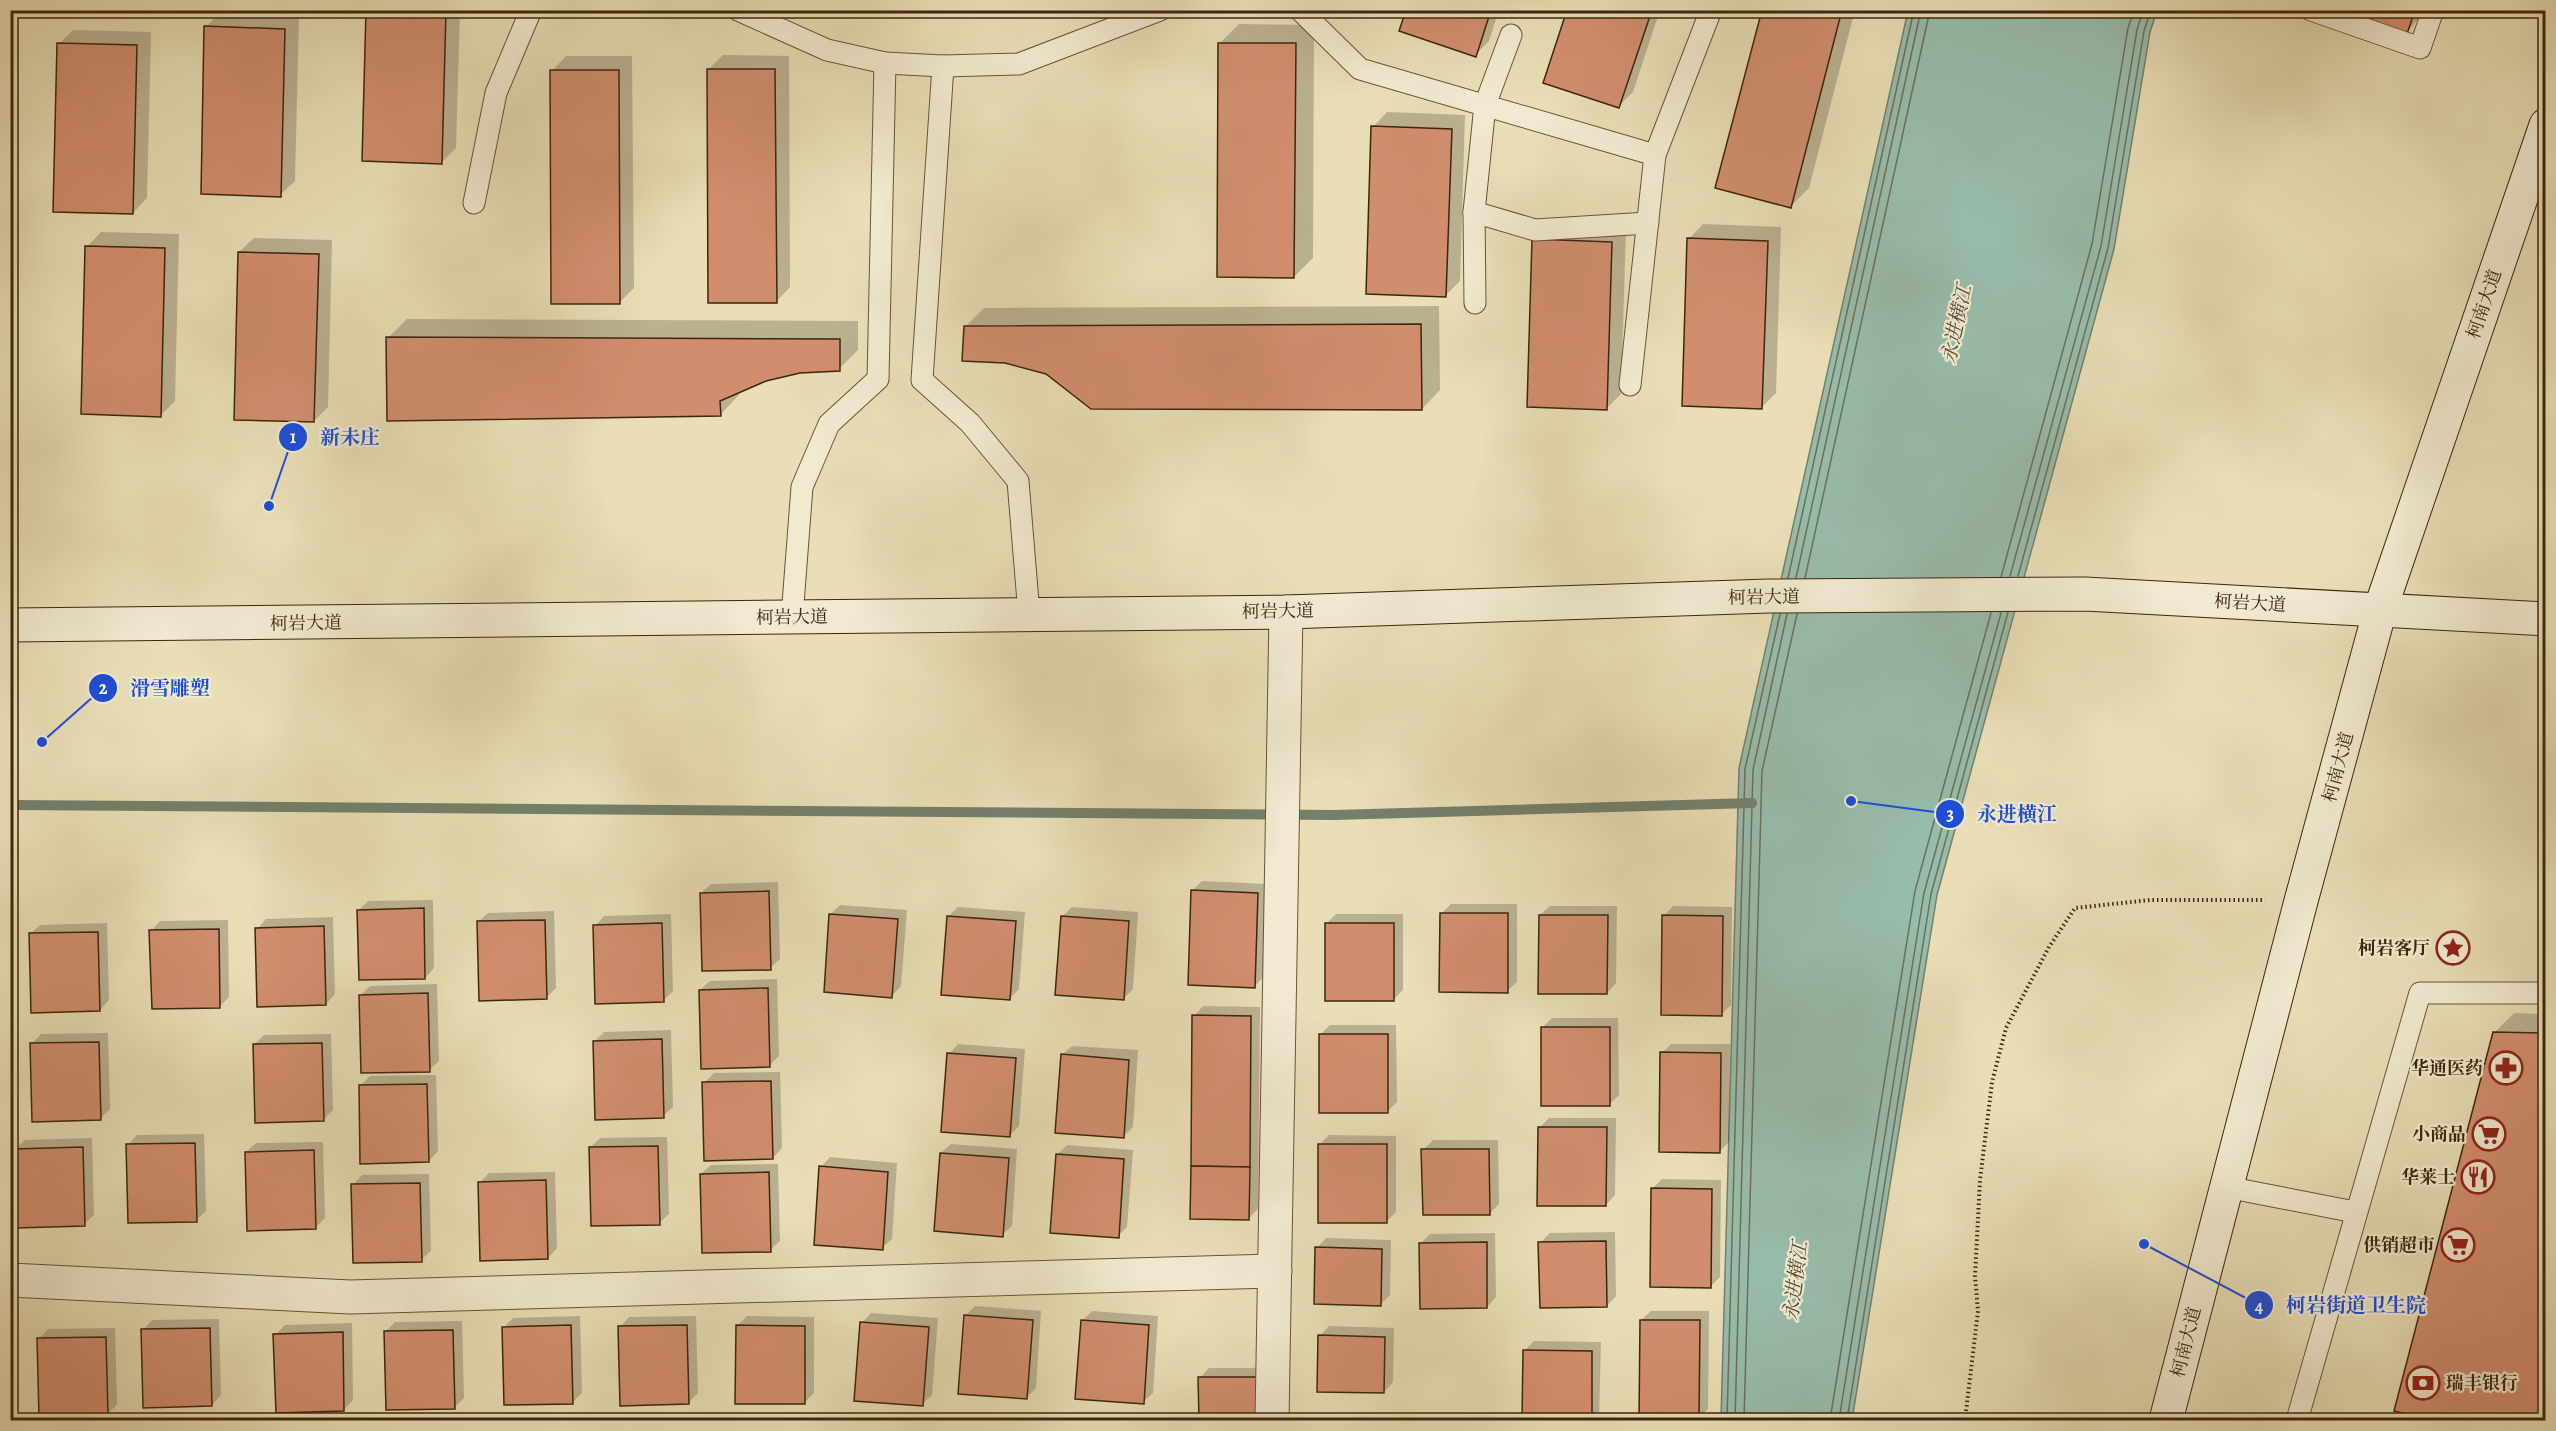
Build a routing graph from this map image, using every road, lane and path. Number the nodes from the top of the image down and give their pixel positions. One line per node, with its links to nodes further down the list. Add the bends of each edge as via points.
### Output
1 (531, 10): 14 (lane, via 496,93)
2 (738, 10): 9 (lane, via 827,50)
3 (1160, 10): 10 (lane, via 1019,64)
4 (1300, 10): 11 (lane, via 1360,69)
5 (1711, 10): 13 (lane)
6 (2311, 10): 7 (lane, via 2420,48)
7 (2433, 10)
8 (1511, 35): 11 (lane)
9 (885, 63): 10 (lane); 22 (lane, via 878,379 829,424 802,487)
10 (943, 66): 21 (lane, via 922,380 970,423 1018,481)
11 (1485, 105): 13 (lane); 15 (lane)
12 (2544, 133): 19 (street, 柯南大道)
13 (1655, 154): 16 (lane)
14 (474, 203)
15 (1474, 212): 16 (lane, via 1535,230); 17 (lane)
16 (1648, 223): 18 (lane)
17 (1475, 303)
18 (1630, 385)
19 (2380, 610): 20 (street, 柯岩大道, via 2085,594 1769,596); 23 (street, 柯岩大道); 25 (street, 柯南大道)
20 (1286, 612): 21 (street, 柯岩大道); 29 (street)
21 (1029, 615): 22 (street, 柯岩大道)
22 (792, 617): 24 (street, 柯岩大道)
23 (2546, 619)
24 (10, 625)
25 (2301, 901): 27 (street, 柯南大道); 32 (path, via 2150,900 2075,908 2049,947 2006,1028 1992,1082 1980,1180 1977,1311)
26 (2546, 993): 28 (lane, via 2420,993)
27 (2226, 1187): 28 (lane); 33 (street, 柯南大道)
28 (2355, 1212): 34 (lane)
29 (1275, 1271): 30 (street, via 350,1297); 31 (street)
30 (10, 1280)
31 (1272, 1420)
32 (1965, 1420)
33 (2166, 1420)
34 (2297, 1420)

